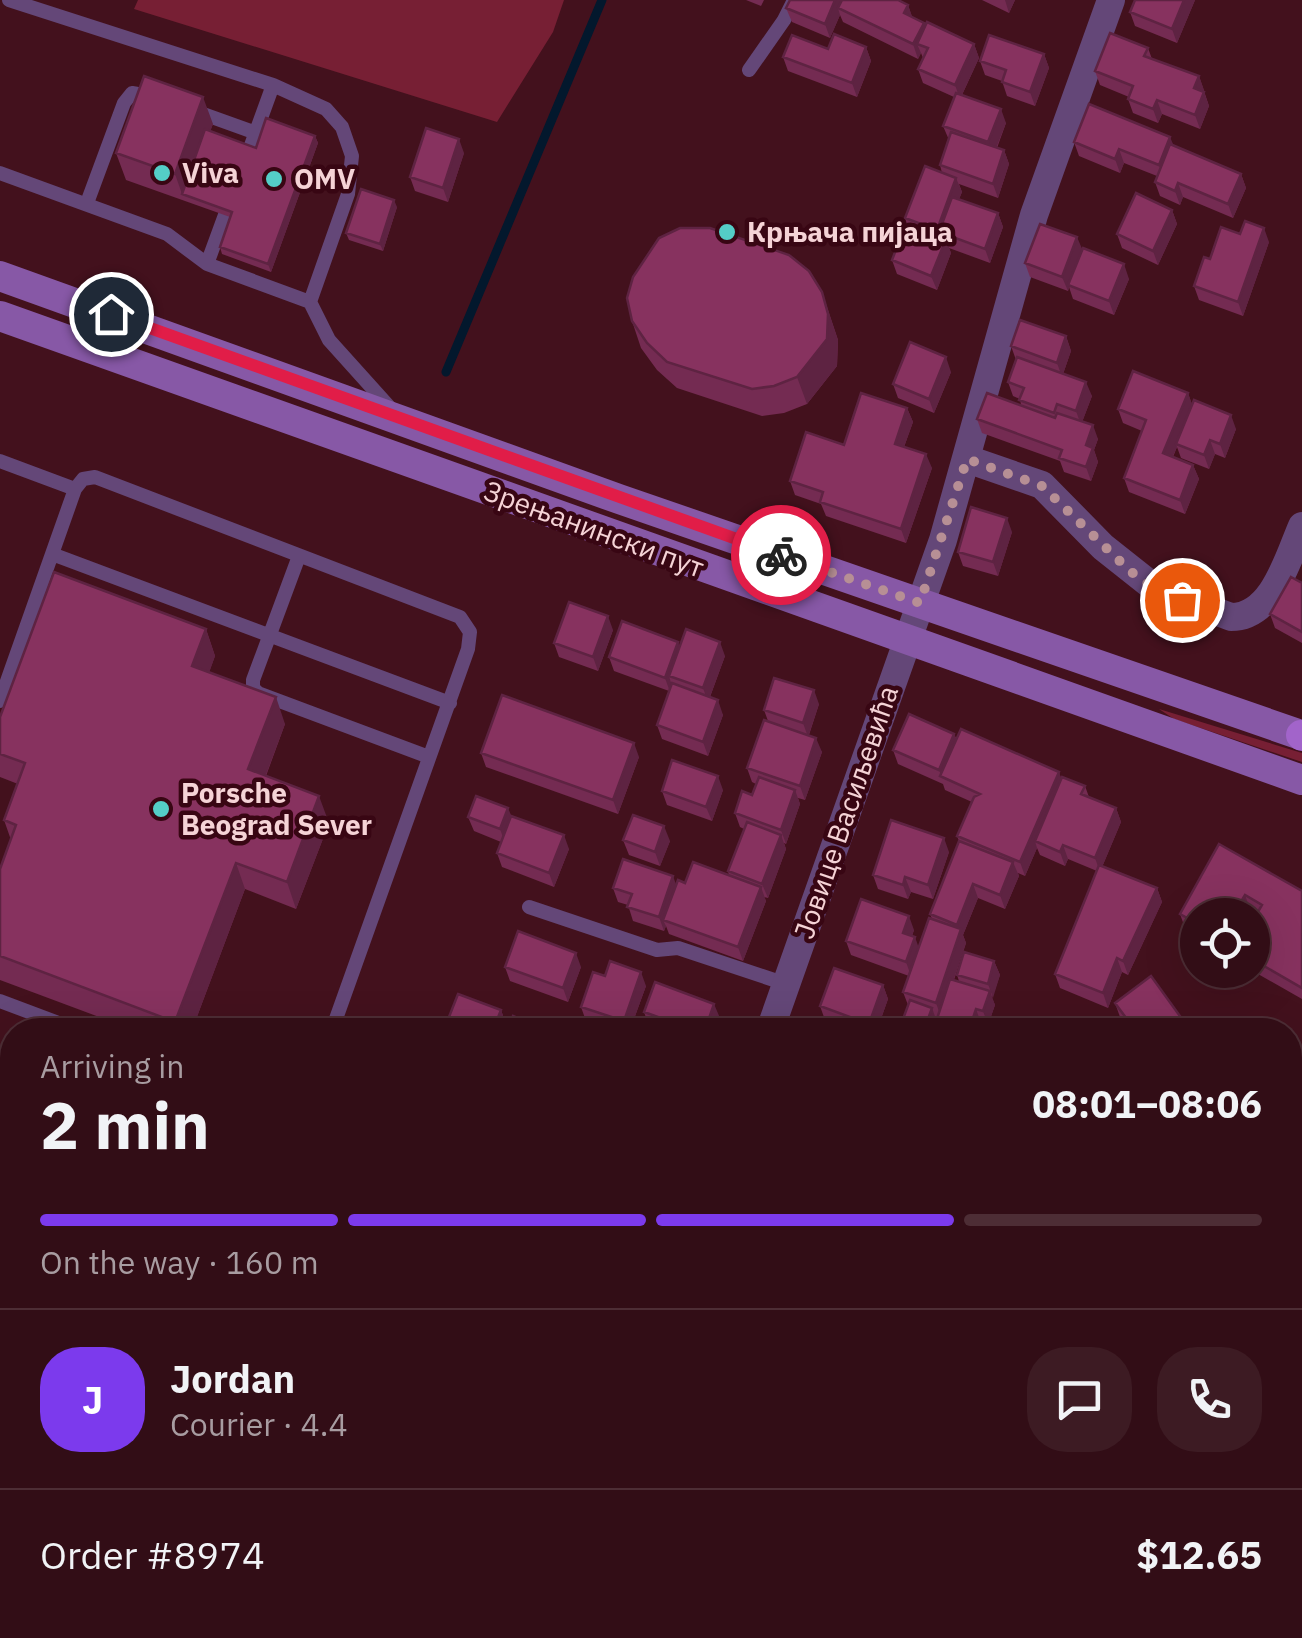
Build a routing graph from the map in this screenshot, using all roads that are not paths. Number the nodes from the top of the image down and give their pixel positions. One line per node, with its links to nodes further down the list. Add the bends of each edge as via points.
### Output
1 (9, 0): 5 (lane)
2 (794, 0): 4 (lane)
3 (1111, 0): 16 (street, Јовице Васиљевића, via 1034,215)
4 (749, 70)
5 (273, 86): 6 (lane); 13 (lane, via 326,109 352,156 348,194)
6 (256, 133): 7 (lane); 9 (lane, via 132,93)
7 (249, 152)
8 (0, 173): 9 (lane)
9 (87, 204): 11 (lane, via 168,234)
10 (226, 215): 11 (lane)
11 (207, 264): 13 (lane)
12 (0, 276): 15 (main road, Зрењанински пут)
13 (310, 302): 15 (lane, via 329,340)
14 (0, 316): 24 (main road, Зрењанински пут)
15 (403, 421): 22 (main road, Зрењанински пут)
16 (967, 459): 19 (street, via 1042,486 1156,590 1231,618 1257,612); 22 (street, Јовице Васиљевића)
17 (0, 461): 18 (lane)
18 (75, 489): 20 (lane); 21 (lane, via 94,477)
19 (1302, 526)
20 (52, 554): 23 (lane); 25 (lane)
21 (299, 556): 23 (lane); 26 (lane, via 460,616 470,632)
22 (920, 603): 24 (street, Јовице Васиљевића); 27 (main road, Зрењанински пут)
23 (269, 636): 26 (lane); 28 (lane, via 253,680 258,693)
24 (906, 641): 29 (main road, Зрењанински пут); 31 (street, Јовице Васиљевића)
25 (0, 701)
26 (450, 703): 28 (lane)
27 (1302, 735)
28 (429, 757): 34 (lane)
29 (1302, 780)
30 (529, 907): 31 (lane)
31 (786, 984): 35 (street, Јовице Васиљевића)
32 (0, 1001): 33 (lane)
33 (45, 1018)
34 (336, 1018)
35 (774, 1018)

